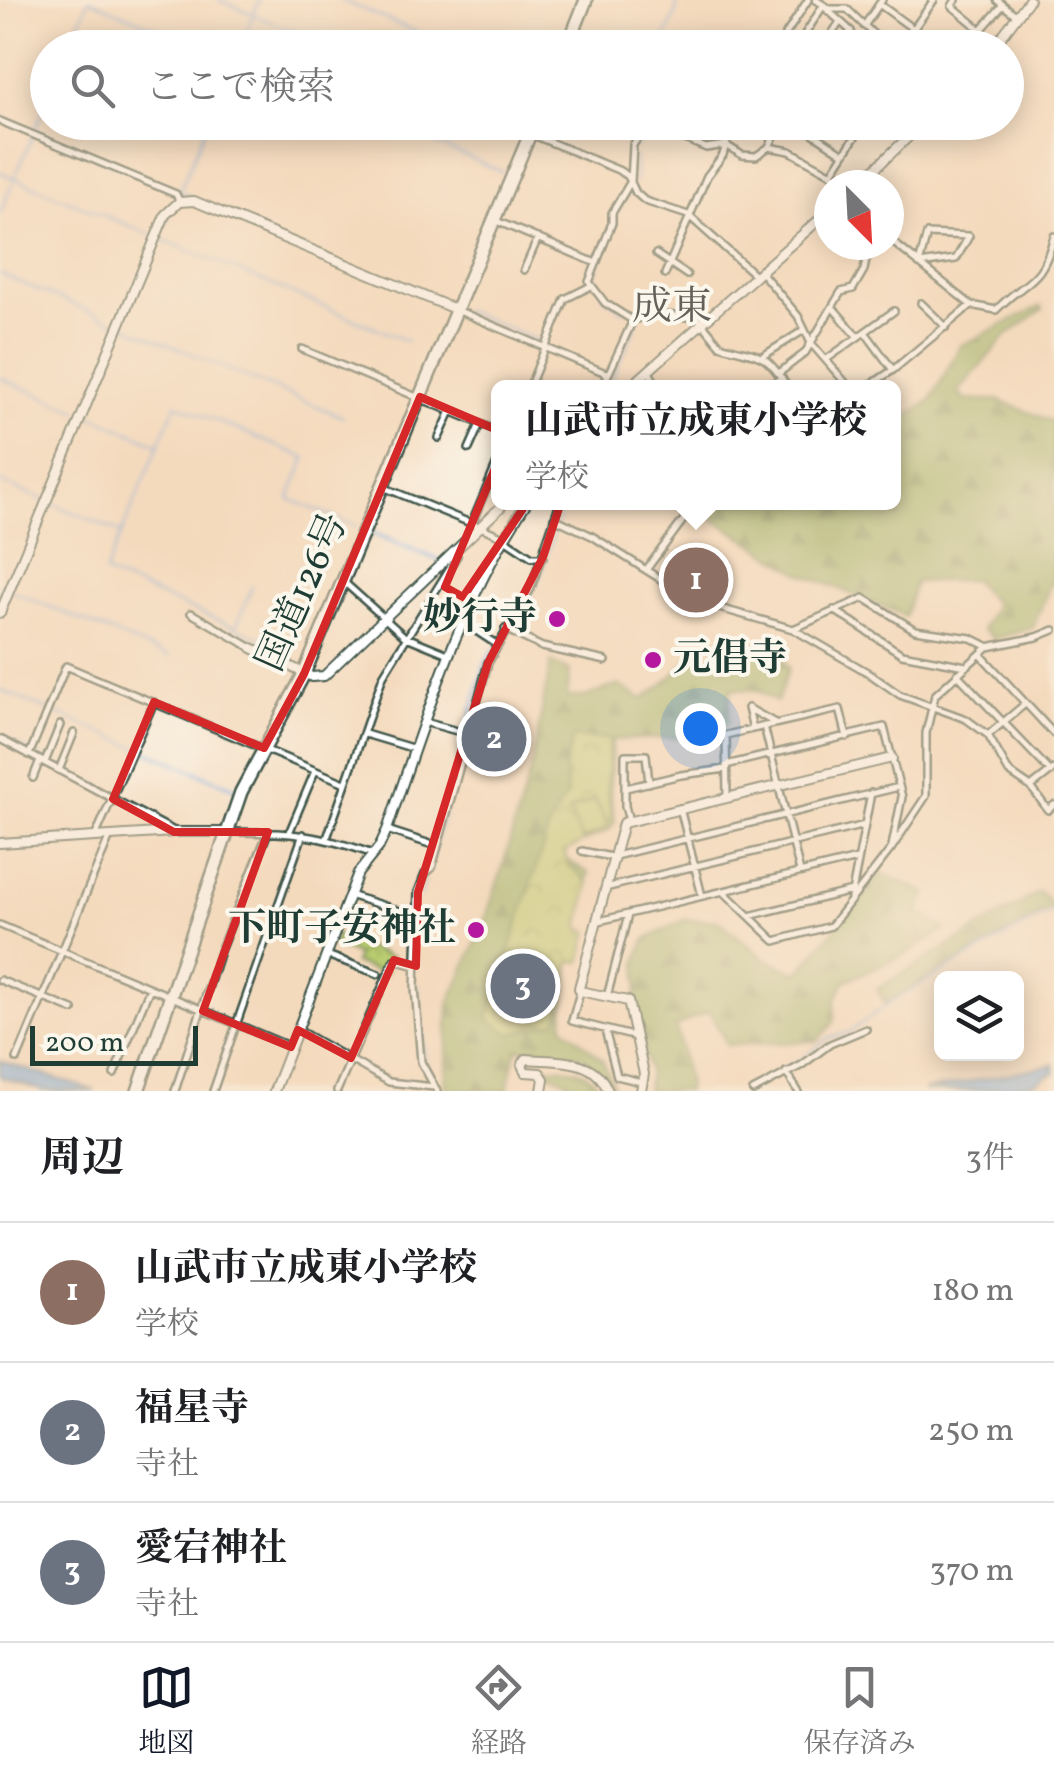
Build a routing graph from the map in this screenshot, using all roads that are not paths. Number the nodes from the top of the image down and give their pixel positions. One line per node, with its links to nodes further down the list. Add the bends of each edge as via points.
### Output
1 (586, 0): 13 (highway)
2 (812, 0): 8 (street); 14 (street)
3 (956, 0): 7 (street, via 952,6 981,30)
4 (1029, 0): 9 (street)
5 (930, 1): 12 (street)
6 (881, 2): 11 (street); 12 (street)
7 (1000, 2): 9 (street)
8 (822, 6): 10 (street); 11 (street, via 847,9); 15 (street)
9 (1017, 16): 19 (street)
10 (840, 22): 16 (street); 17 (street)
11 (864, 26): 18 (street)
12 (913, 29)
13 (574, 30)
14 (790, 30)
15 (807, 30)
16 (834, 30)
17 (850, 30)
18 (868, 30)
19 (1006, 30)
20 (0, 121): 21 (street)
21 (30, 133)
22 (46, 140): 39 (street, via 176,194)
23 (528, 140): 41 (highway, 国道126号)
24 (557, 140): 38 (street)
25 (636, 140): 38 (street)
26 (686, 140): 32 (street, via 706,148)
27 (727, 140): 32 (street)
28 (772, 140): 33 (street)
29 (823, 140): 34 (street)
30 (853, 140): 34 (street)
31 (906, 140): 37 (street)
32 (726, 145): 33 (street, via 756,156); 40 (street)
33 (769, 147): 35 (street)
34 (844, 154): 36 (street)
35 (827, 170)
36 (834, 170)
37 (872, 170)
38 (631, 181): 40 (street, via 645,201); 48 (street)
39 (180, 202): 60 (street, via 194,202); 105 (street, via 166,215)
40 (688, 214): 51 (street); 53 (street)
41 (494, 220): 44 (street); 60 (highway, 国道126号)
42 (814, 224): 53 (street)
43 (1054, 236): 49 (street)
44 (538, 238): 48 (street); 52 (street)
45 (904, 252): 50 (street)
46 (656, 254): 51 (street)
47 (866, 260): 59 (street, via 853,289 841,292)
48 (596, 263): 56 (street)
49 (1050, 263): 58 (street, via 996,310)
50 (919, 264): 50 (street, via 956,259 969,236 927,234); 58 (street)
51 (670, 265): 54 (street); 55 (street)
52 (524, 270)
53 (757, 273): 63 (street); 65 (street)
54 (665, 274)
55 (687, 275)
56 (590, 286): 62 (street, via 605,304); 69 (street, via 565,299)
57 (922, 303): 64 (street)
58 (971, 305): 64 (street)
59 (834, 308): 67 (street); 68 (street)
60 (456, 310): 69 (street); 85 (highway, 国道126号)
61 (894, 311): 66 (street)
62 (634, 320): 63 (street, via 660,314); 75 (street)
63 (702, 321): 71 (street, via 720,345); 73 (street)
64 (946, 327): 74 (street)
65 (804, 330): 68 (street); 71 (street)
66 (865, 332): 67 (street); 74 (street)
67 (858, 337): 72 (street)
68 (811, 343): 72 (street); 76 (street)
69 (546, 347): 75 (street); 77 (street)
70 (302, 349): 85 (street)
71 (763, 356): 76 (street)
72 (827, 359): 83 (street)
73 (648, 370): 79 (street); 80 (street)
74 (894, 370): 84 (street)
75 (608, 374): 78 (street)
76 (780, 376): 81 (street); 82 (street)
77 (532, 380)
78 (605, 380)
79 (637, 380)
80 (654, 380)
81 (775, 380)
82 (783, 380)
83 (844, 380)
84 (878, 380)
85 (420, 397): 86 (street); 92 (highway, 国道126号)
86 (452, 411): 87 (street); 89 (street)
87 (480, 423): 88 (street); 90 (street)
88 (491, 428)
89 (440, 438)
90 (470, 449)
91 (491, 482): 98 (street)
92 (383, 486): 98 (street); 103 (highway, 国道126号)
93 (496, 510): 98 (street)
94 (522, 510): 99 (street)
95 (559, 510): 97 (street)
96 (690, 510): 102 (street)
97 (557, 519): 101 (street); 102 (street)
98 (477, 525): 99 (street); 100 (street)
99 (504, 537): 101 (street, via 532,557); 108 (street)
100 (453, 553): 107 (street); 112 (street)
101 (543, 557): 110 (street)
102 (646, 570): 109 (street, via 716,607)
103 (344, 582): 107 (street); 120 (highway, 国道126号)
104 (834, 610): 109 (street); 114 (street, via 864,598 914,630); 119 (street, via 902,654)
105 (0, 613)
106 (191, 613): 115 (street)
107 (385, 618): 112 (street); 120 (street, via 324,676)
108 (461, 620): 113 (street); 116 (street)
109 (793, 629): 124 (street, via 900,695)
110 (505, 630): 113 (street); 118 (street)
111 (1054, 630): 114 (street)
112 (404, 636): 116 (street); 131 (street)
113 (496, 646): 133 (street)
114 (988, 647): 117 (street)
115 (252, 648): 120 (street)
116 (448, 654): 125 (street)
117 (982, 655): 119 (street); 123 (street)
118 (606, 661)
119 (966, 666): 121 (street)
120 (304, 674): 138 (highway, 国道126号)
121 (957, 674): 124 (street, via 935,695); 126 (street)
122 (154, 702): 138 (street); 140 (street, via 66,666); 157 (street)
123 (1026, 704): 126 (street); 134 (street)
124 (933, 707): 135 (street); 176 (street, via 926,796)
125 (424, 722): 133 (street); 139 (street)
126 (1003, 722): 135 (street); 147 (street)
127 (776, 723): 129 (street); 130 (street, via 748,708); 136 (street, via 840,709)
128 (60, 725): 143 (street)
129 (764, 726): 130 (street); 141 (street)
130 (753, 729): 144 (street, via 726,735)
131 (364, 733): 139 (street); 149 (street)
132 (74, 734): 145 (street)
133 (467, 734): 175 (street)
134 (1054, 734)
135 (988, 735): 152 (street, via 1009,772)
136 (847, 736): 141 (street); 142 (street, via 884,727)
137 (0, 739): 140 (street)
138 (264, 748): 146 (street); 165 (highway, 国道126号)
139 (415, 749): 163 (street)
140 (29, 754): 143 (street)
141 (770, 756): 144 (street); 151 (street)
142 (892, 758): 151 (street); 153 (street)
143 (42, 761): 145 (street); 148 (street)
144 (726, 767): 150 (street); 156 (street)
145 (59, 770): 157 (street)
146 (316, 770): 149 (street); 167 (street)
147 (1052, 770): 152 (street)
148 (33, 778)
149 (345, 782): 171 (street)
150 (649, 782): 154 (street); 154 (street, via 646,756 626,755)
151 (778, 784): 156 (street); 160 (street)
152 (1031, 786): 158 (street, via 1048,810)
153 (899, 787): 155 (street); 176 (street)
154 (625, 788): 161 (street)
155 (871, 794): 160 (street); 162 (street)
156 (727, 797): 159 (street)
157 (112, 799): 164 (street); 170 (street)
158 (1054, 806)
159 (680, 808): 161 (street); 172 (street)
160 (786, 814): 172 (street); 174 (street)
161 (628, 821): 179 (street)
162 (865, 826): 174 (street); 180 (street)
163 (387, 830): 175 (street); 178 (street)
164 (174, 832): 165 (street); 169 (street)
165 (226, 832): 166 (street); 201 (highway, 国道126号)
166 (268, 832): 167 (street); 205 (street)
167 (289, 833): 168 (street)
168 (303, 834): 171 (street); 206 (street)
169 (110, 836): 170 (street); 194 (street)
170 (96, 837): 173 (street)
171 (327, 838): 178 (street)
172 (688, 838): 179 (street); 181 (street)
173 (0, 843)
174 (793, 843): 181 (street); 182 (street)
175 (436, 846): 190 (street)
176 (891, 849): 188 (street)
177 (582, 850): 179 (street)
178 (373, 854): 186 (street)
179 (612, 856): 183 (street)
180 (857, 859): 182 (street); 185 (street)
181 (695, 867): 183 (street); 187 (street)
182 (800, 872): 184 (street)
183 (604, 888): 192 (street)
184 (723, 891): 187 (street); 191 (street)
185 (852, 891): 188 (street); 191 (street)
186 (349, 895): 190 (street); 195 (street)
187 (702, 896): 189 (street)
188 (850, 900): 191 (street, via 831,926 775,940)
189 (628, 915): 192 (street); 202 (street)
190 (416, 916): 196 (street)
191 (749, 916)
192 (596, 922): 200 (street)
193 (0, 925): 194 (street)
194 (63, 952): 199 (street); 203 (street)
195 (327, 955): 197 (street); 208 (street)
196 (416, 966): 212 (street, via 394,960); 217 (street, via 421,1062)
197 (378, 974)
198 (0, 980): 203 (street)
199 (150, 988): 201 (street); 215 (street)
200 (580, 991): 202 (street); 209 (street, via 572,1022)
201 (170, 997): 205 (street); 218 (highway, 国道126号)
202 (607, 997): 210 (street, via 628,1001)
203 (44, 999): 204 (street); 213 (street)
204 (73, 1010)
205 (202, 1010): 206 (street); 219 (street)
206 (237, 1026): 211 (street); 220 (street)
207 (866, 1029): 214 (street)
208 (298, 1030): 211 (street); 212 (street)
209 (605, 1030): 210 (street); 216 (street, via 616,1076)
210 (636, 1037): 216 (street)
211 (291, 1046): 221 (street)
212 (351, 1058): 217 (street, via 390,1082); 222 (street)
213 (17, 1059)
214 (786, 1072): 225 (street); 226 (street)
215 (114, 1074)
216 (642, 1087)
217 (435, 1089)
218 (138, 1091)
219 (175, 1091)
220 (213, 1091)
221 (274, 1091)
222 (337, 1091)
223 (542, 1091): 224 (street, via 544,1078 525,1072 526,1060 575,1062 590,1068)
224 (608, 1091)
225 (753, 1091)
226 (798, 1091)

